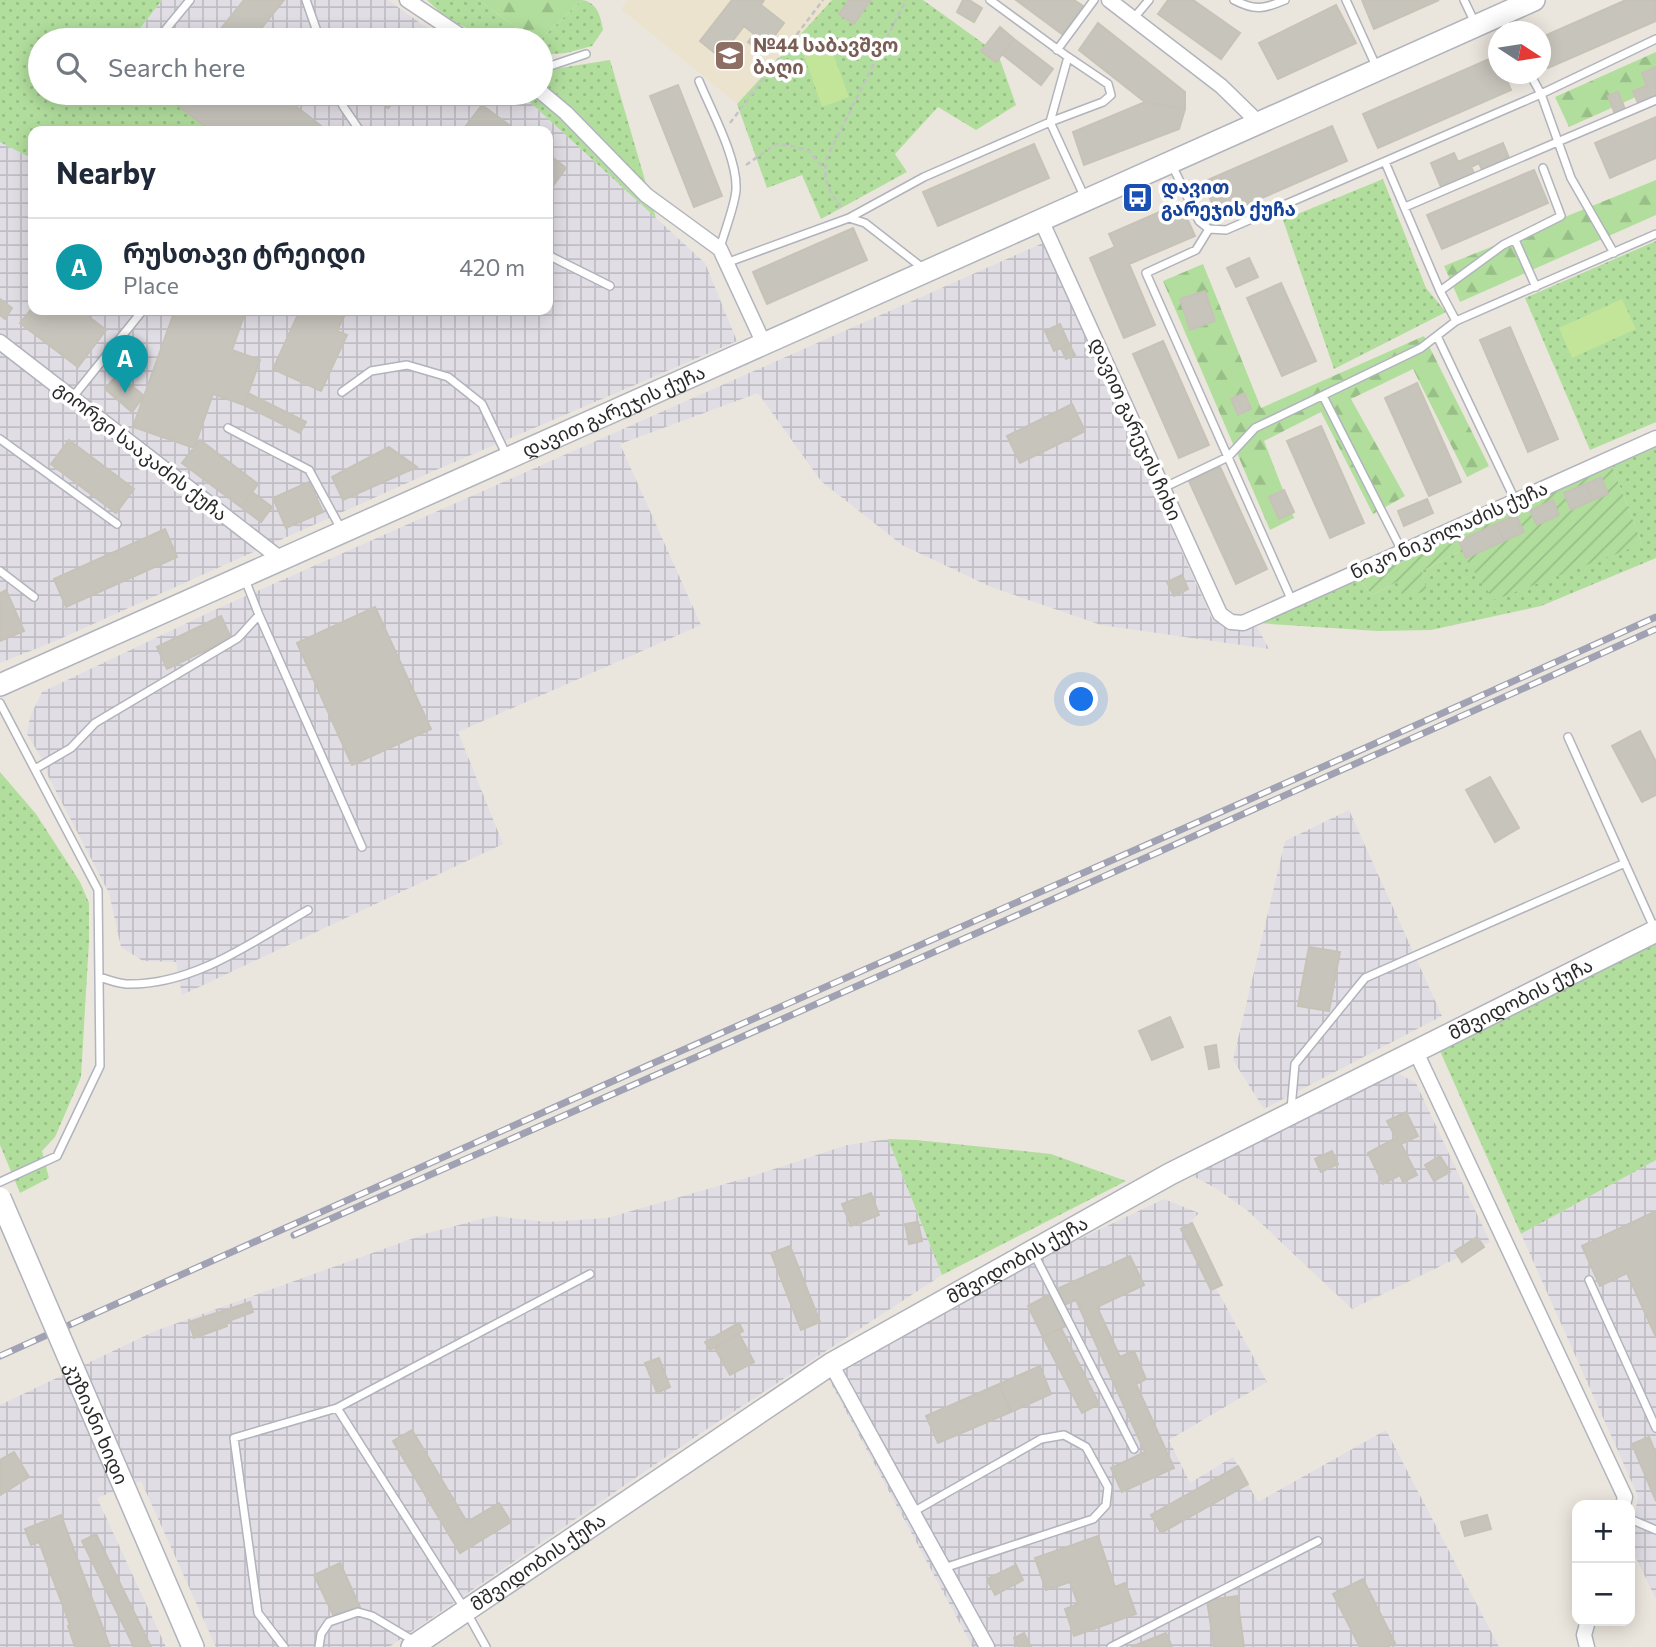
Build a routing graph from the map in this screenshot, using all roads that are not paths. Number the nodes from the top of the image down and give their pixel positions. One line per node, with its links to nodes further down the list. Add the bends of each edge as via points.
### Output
1 (190, 0): 17 (lane)
2 (306, 0): 18 (lane)
3 (407, 0): 19 (street)
4 (990, 0): 21 (lane)
5 (1094, 0): 21 (lane)
6 (1109, 0): 13 (street)
7 (1149, 0): 13 (lane)
8 (1234, 0): 9 (lane, via 1265,9)
9 (1285, 0)
10 (1346, 0): 25 (lane)
11 (1464, 0): 16 (lane)
12 (1535, 0): 14 (main road, დავით გარეჯის ქუჩა)
13 (1133, 19): 33 (street, via 1222,86)
14 (1508, 21)
15 (1488, 25): 16 (main road, დავით გარეჯის ქუჩა)
16 (1476, 26): 25 (main road, დავით გარეჯის ქუჩა)
17 (167, 28)
18 (316, 28)
19 (449, 28)
20 (1656, 39): 28 (lane)
21 (1057, 50): 23 (lane)
22 (586, 54): 24 (lane)
23 (1068, 57): 32 (lane); 32 (lane, via 1108,84 1111,95)
24 (553, 65)
25 (1377, 70): 33 (main road, დავით გარეჯის ქუჩა)
26 (699, 81): 46 (lane, via 735,173 736,191)
27 (1536, 84): 28 (lane)
28 (1541, 94): 35 (lane); 36 (lane)
29 (1656, 100): 35 (lane)
30 (553, 102): 46 (street, via 646,195)
31 (343, 105): 34 (lane)
32 (1050, 122): 39 (lane); 41 (lane, via 924,177)
33 (1259, 123): 37 (main road, დავით გარეჯის ქუჩა)
34 (357, 126)
35 (1558, 142): 40 (lane); 47 (lane, via 1572,178)
36 (1385, 162): 40 (lane); 43 (lane, via 1226,230)
37 (1170, 163): 39 (main road, დავით გარეჯის ქუჩა); 43 (lane, via 1199,221)
38 (1543, 168): 45 (lane, via 1561,216)
39 (1087, 200): 42 (main road, დავით გარეჯის ქუჩა)
40 (1405, 207): 53 (lane)
41 (849, 218): 49 (lane); 50 (lane, via 864,223)
42 (1041, 220): 50 (main road, დავით გარეჯის ქუჩა); 67 (street, დავით გარეჯის ჩიხი)
43 (1209, 229): 65 (lane, via 1196,250 1146,273)
44 (1656, 234): 47 (lane)
45 (1515, 240): 52 (lane); 53 (lane)
46 (720, 249): 49 (street)
47 (1614, 253): 52 (lane)
48 (553, 258): 51 (lane)
49 (726, 263): 58 (street)
50 (928, 271): 58 (main road, დავით გარეჯის ქუჩა)
51 (610, 286)
52 (1536, 287): 55 (lane)
53 (1440, 291): 55 (lane)
54 (139, 315): 61 (lane)
55 (1456, 321): 56 (lane)
56 (1437, 336): 60 (lane); 68 (lane)
57 (0, 342): 61 (street, გიორგი სააკაძის ქუჩა)
58 (764, 344): 66 (main road, დავით გარეჯის ქუჩა)
59 (342, 392): 66 (lane, via 371,371 407,365 448,377 482,404)
60 (1323, 396): 65 (lane, via 1255,428); 71 (lane)
61 (72, 398): 72 (street, გიორგი სააკაძის ქუჩა)
62 (229, 428): 70 (lane, via 309,470)
63 (1656, 438): 68 (street, ნიკო ნიკოლაძის ქუჩა)
64 (0, 439): 69 (lane)
65 (1228, 457): 67 (lane); 76 (lane)
66 (508, 458): 70 (main road, დავით გარეჯის ქუჩა)
67 (1163, 488): 78 (street, დავით გარეჯის ჩიხი, via 1220,614)
68 (1515, 500): 71 (street, ნიკო ნიკოლაძის ქუჩა)
69 (117, 524)
70 (343, 532): 72 (main road, დავით გარეჯის ქუჩა)
71 (1402, 551): 76 (street, ნიკო ნიკოლაძის ქუჩა)
72 (282, 559): 74 (main road, დავით გარეჯის ქუჩა)
73 (0, 570): 75 (lane)
74 (244, 576): 77 (lane); 79 (main road, დავით გარეჯის ქუჩა)
75 (34, 597)
76 (1292, 601): 78 (street, ნიკო ნიკოლაძის ქუჩა)
77 (258, 615): 82 (lane, via 238,638 95,723 71,748); 83 (lane)
78 (1243, 623)
79 (0, 685)
80 (0, 703): 82 (lane)
81 (1568, 737): 84 (lane)
82 (35, 769): 87 (lane, via 98,890)
83 (362, 847)
84 (1625, 863): 86 (lane); 89 (lane, via 1365,978 1295,1063)
85 (308, 910): 87 (lane, via 188,974 122,984)
86 (1656, 931): 88 (main road, მშვიდობის ქუჩა)
87 (100, 977): 90 (lane, via 100,1066 57,1156)
88 (1416, 1052): 89 (main road, მშვიდობის ქუჩა); 99 (street)
89 (1290, 1115): 92 (main road, მშვიდობის ქუჩა, via 1170,1174)
90 (0, 1182)
91 (0, 1198): 108 (main road, კუზიანი ხიდი, bridge)
92 (1032, 1251): 95 (main road, მშვიდობის ქუჩა); 98 (lane)
93 (590, 1274): 96 (lane)
94 (1589, 1280): 97 (lane)
95 (831, 1364): 100 (street); 105 (main road, მშვიდობის ქუჩა)
96 (337, 1408): 105 (lane); 109 (lane, via 234,1437 258,1613)
97 (1656, 1428)
98 (1134, 1449)
99 (1624, 1500)
100 (914, 1512): 104 (street); 104 (lane, via 1041,1439 1064,1435 1086,1447 1108,1487 1107,1505 1093,1519)
101 (1635, 1521): 102 (lane)
102 (1656, 1530)
103 (1318, 1541): 113 (lane)
104 (944, 1568): 112 (street)
105 (466, 1611): 107 (main road, მშვიდობის ქუჩა); 111 (lane)
106 (1587, 1626): 114 (street)
107 (415, 1645): 110 (lane, via 372,1616 358,1612 329,1622)
108 (193, 1647)
109 (284, 1647)
110 (319, 1647)
111 (486, 1647)
112 (987, 1647)
113 (1111, 1647)
114 (1587, 1647)

